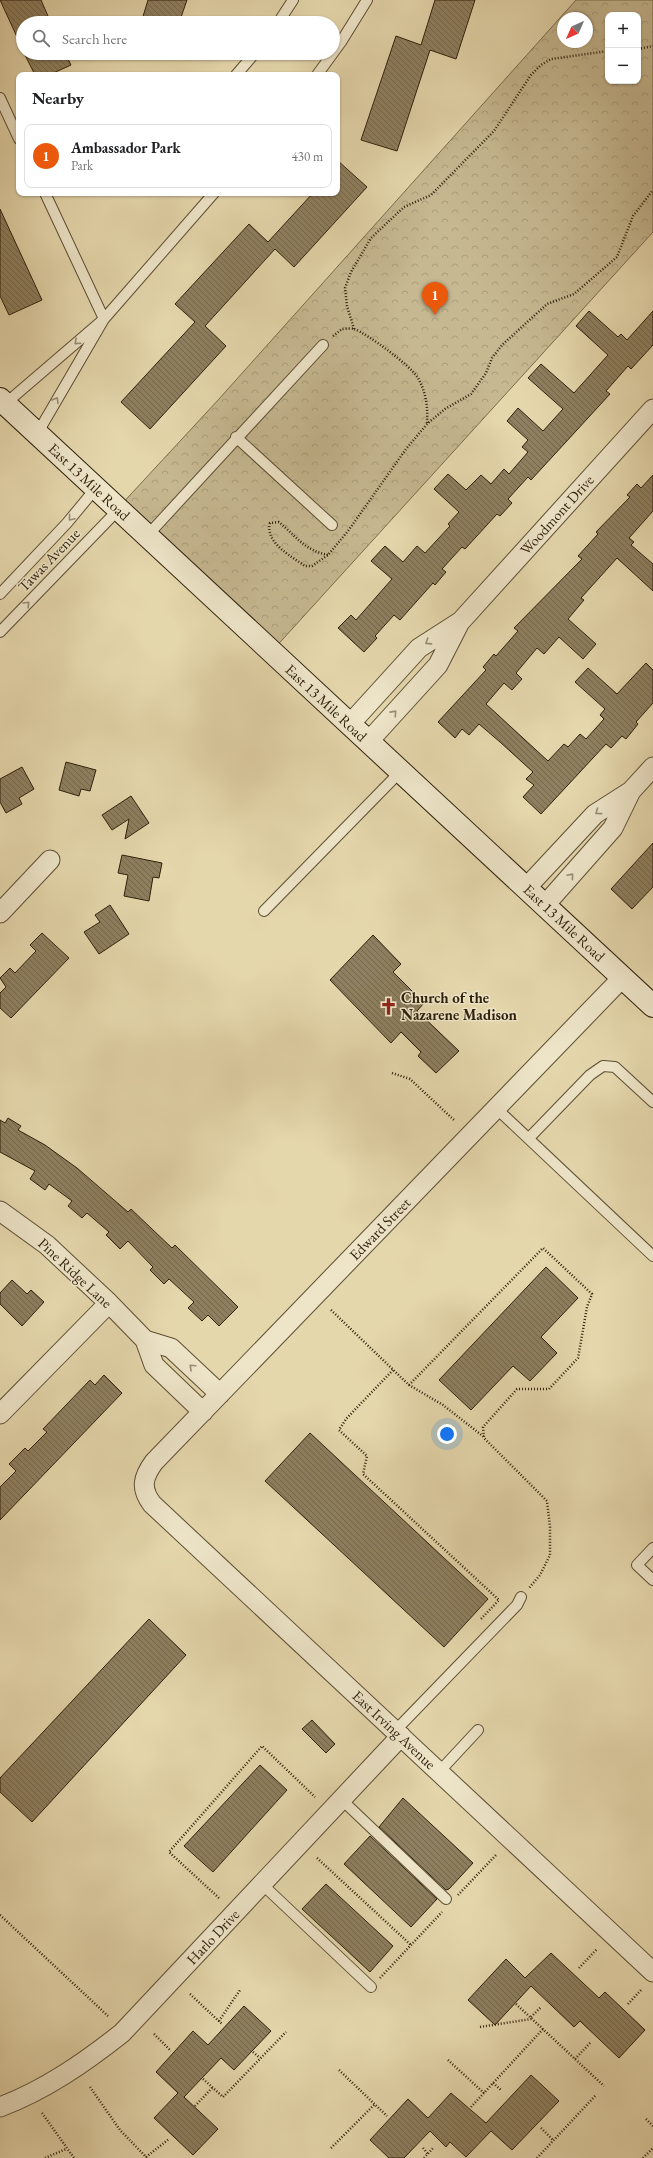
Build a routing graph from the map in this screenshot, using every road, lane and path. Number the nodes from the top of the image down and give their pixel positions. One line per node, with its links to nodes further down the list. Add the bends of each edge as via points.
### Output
1 (294, 0): 3 (lane)
2 (367, 0): 4 (lane)
3 (283, 16)
4 (340, 43)
5 (653, 46): 6 (path)
6 (641, 48)
7 (605, 51): 18 (path, via 551,59 541,65 531,75 494,131 431,195 404,207 371,238 351,272 345,288)
8 (249, 60): 10 (lane)
9 (328, 60): 11 (lane)
10 (239, 72)
11 (319, 72)
12 (0, 98): 13 (lane)
13 (16, 133)
14 (653, 190): 22 (path, via 633,216 617,257 574,294 547,304 502,346 471,394 455,401)
15 (46, 196): 17 (lane)
16 (211, 196): 17 (lane)
17 (104, 319): 20 (lane, one-way to 20); 23 (lane, one-way to 17)
18 (354, 329): 19 (path, via 342,329); 22 (path, via 388,351 417,377 428,406)
19 (323, 345): 24 (lane)
20 (2, 402): 23 (main road, East 13 Mile Road)
21 (653, 409): 31 (street, Woodmont Drive)
22 (427, 424): 29 (path)
23 (37, 434): 25 (main road, East 13 Mile Road)
24 (236, 437): 27 (lane); 28 (lane)
25 (96, 488): 26 (main road, East 13 Mile Road); 30 (lane, Tawas Avenue, one-way to 30)
26 (119, 510): 28 (main road, East 13 Mile Road); 32 (lane, Tawas Avenue, one-way to 26)
27 (332, 525)
28 (147, 536): 33 (main road, East 13 Mile Road)
29 (328, 554): 29 (path, via 312,566 305,566 273,541 268,531 270,523 279,522 302,545 316,552)
30 (0, 594)
31 (461, 621): 33 (street, Woodmont Drive, one-way to 33, via 419,648); 34 (street, Woodmont Drive, one-way to 31, via 438,664)
32 (0, 632)
33 (349, 725): 34 (main road, East 13 Mile Road)
34 (368, 742): 36 (main road, East 13 Mile Road)
35 (653, 767): 37 (street)
36 (400, 772): 39 (main road, East 13 Mile Road); 41 (lane)
37 (631, 792): 39 (street, one-way to 39, via 595,814); 40 (street, one-way to 37, via 613,828)
38 (50, 860): 42 (street)
39 (526, 888): 40 (main road, East 13 Mile Road)
40 (545, 906): 43 (main road, East 13 Mile Road)
41 (264, 911)
42 (0, 913)
43 (622, 978): 44 (main road, East 13 Mile Road); 47 (street, Edward Street)
44 (653, 1006)
45 (392, 1073): 48 (path, via 410,1079)
46 (653, 1102): 49 (lane, via 615,1067 603,1066 590,1075)
47 (496, 1109): 49 (lane); 57 (street, Edward Street)
48 (455, 1121)
49 (530, 1138): 51 (lane)
50 (0, 1211): 52 (street, Pine Ridge Lane, via 47,1245)
51 (653, 1256)
52 (109, 1303): 54 (street, Pine Ridge Lane); 59 (street)
53 (331, 1310): 55 (path)
54 (145, 1340): 57 (street, Pine Ridge Lane, one-way to 54, via 172,1348); 58 (street, Pine Ridge Lane, via 154,1365)
55 (393, 1370): 56 (path); 65 (path, via 346,1419 339,1430 367,1456 363,1474 499,1600)
56 (409, 1385): 60 (path, via 443,1405); 60 (path, via 543,1248 592,1294 587,1307 578,1358 549,1389 517,1389 483,1427)
57 (220, 1394): 58 (street, Edward Street)
58 (203, 1412): 61 (street, Edward Street, via 154,1462)
59 (0, 1414)
60 (484, 1438): 64 (path, via 547,1501 550,1555 540,1575)
61 (143, 1482): 67 (street, East Irving Avenue, via 152,1504)
62 (653, 1548): 63 (lane, via 637,1565)
63 (653, 1580)
64 (521, 1597): 67 (lane, via 517,1605)
65 (479, 1622)
66 (478, 1730): 68 (lane)
67 (398, 1734): 68 (street, East Irving Avenue); 70 (street, Harlo Drive)
68 (439, 1772): 80 (street, East Irving Avenue)
69 (315, 1797): 74 (path, via 262,1746 169,1852)
70 (342, 1800): 73 (street, Harlo Drive); 75 (lane)
71 (496, 1855): 75 (path)
72 (317, 1858): 77 (path)
73 (263, 1885): 81 (lane); 114 (street, Harlo Drive, via 122,2033 90,2059 19,2100)
74 (219, 1898)
75 (449, 1902): 77 (path)
76 (0, 1915): 88 (path)
77 (410, 1945): 81 (path)
78 (596, 1949): 79 (path)
79 (579, 1968)
80 (653, 1972)
81 (374, 1983)
82 (240, 1990): 90 (path)
83 (641, 1990): 86 (path)
84 (190, 1994): 90 (path)
85 (516, 2004): 89 (path)
86 (628, 2004)
87 (541, 2007): 89 (path)
88 (108, 2016)
89 (531, 2018): 92 (path); 93 (path)
90 (219, 2020): 91 (path)
91 (222, 2024)
92 (480, 2027)
93 (543, 2029): 100 (path); 104 (path)
94 (286, 2032): 99 (path)
95 (154, 2034): 97 (path)
96 (591, 2042): 100 (path)
97 (171, 2051)
98 (253, 2052): 99 (path)
99 (260, 2058): 107 (path, via 223,2097)
100 (575, 2059): 105 (path)
101 (448, 2060): 109 (path)
102 (339, 2070): 111 (path)
103 (204, 2079): 107 (path)
104 (493, 2083): 108 (path); 109 (path)
105 (604, 2086)
106 (90, 2087): 128 (path, via 120,2130)
107 (213, 2087): 112 (path)
108 (501, 2090)
109 (484, 2093): 113 (path)
110 (596, 2095): 121 (path)
111 (375, 2104): 116 (path); 123 (path)
112 (195, 2106)
113 (471, 2107)
114 (0, 2108)
115 (42, 2114): 126 (path)
116 (387, 2116)
117 (646, 2119): 118 (path)
118 (653, 2126)
119 (541, 2128): 121 (path)
120 (169, 2139): 128 (path)
121 (554, 2140): 132 (path)
122 (434, 2147): 127 (path)
123 (332, 2148)
124 (422, 2148): 127 (path)
125 (653, 2148): 133 (path)
126 (66, 2149): 129 (path); 130 (path)
127 (428, 2154): 131 (path)
128 (147, 2157)
129 (44, 2158)
130 (74, 2158)
131 (424, 2158)
132 (537, 2158)
133 (643, 2158)

